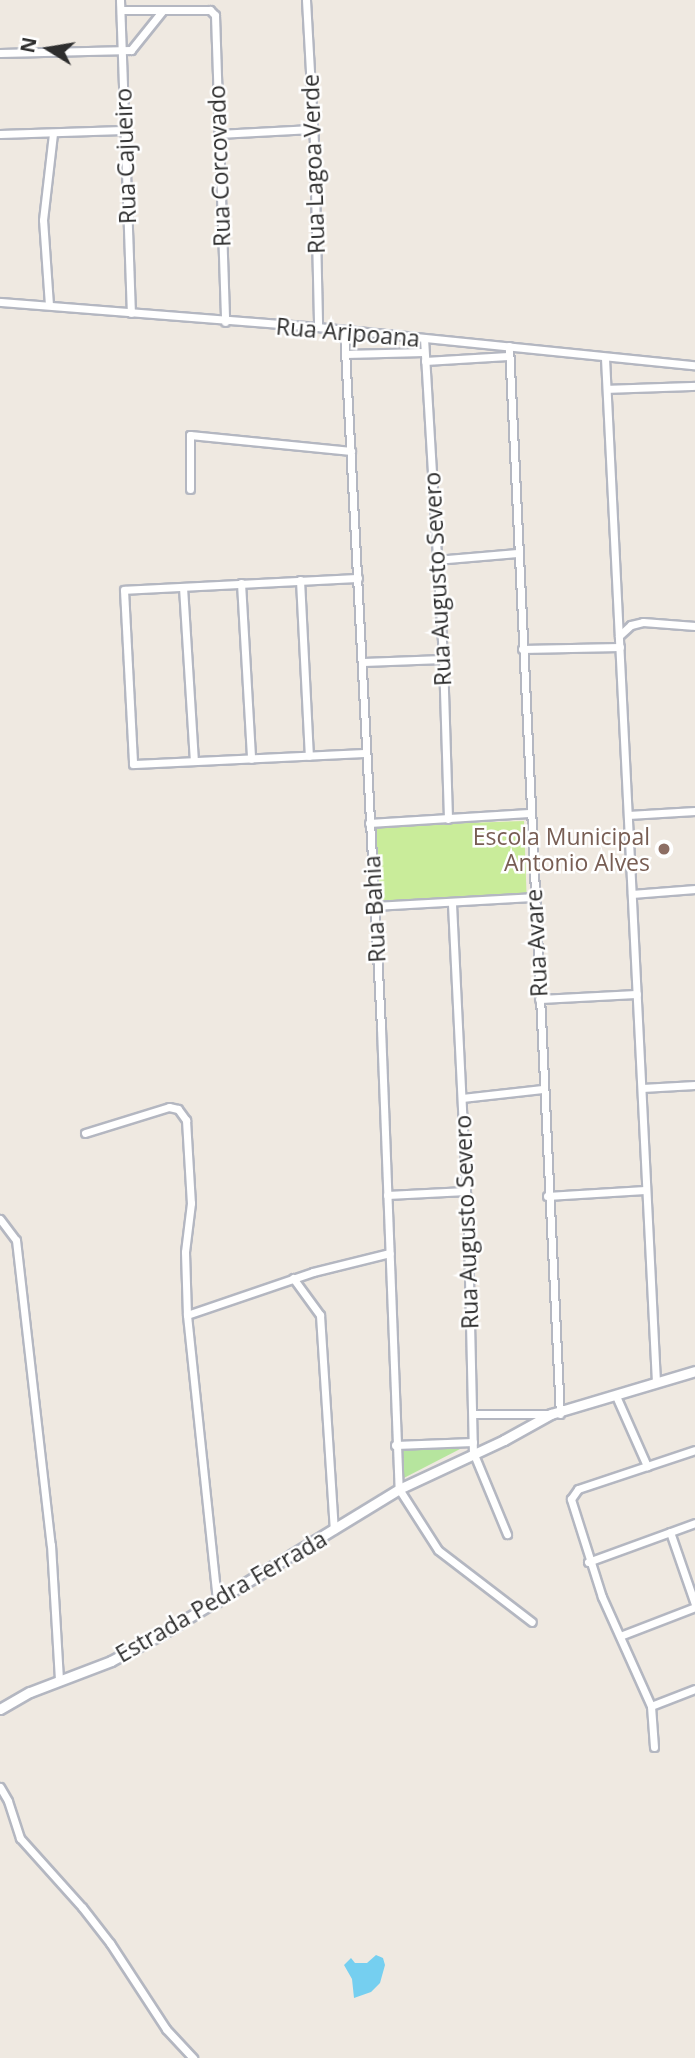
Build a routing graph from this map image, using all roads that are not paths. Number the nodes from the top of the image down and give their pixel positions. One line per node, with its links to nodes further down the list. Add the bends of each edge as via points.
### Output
1 (120, 0): 3 (street, Rua Cajueiro)
2 (306, 0): 8 (street, Rua Lagoa Verde)
3 (121, 10): 4 (street); 5 (street, Rua Cajueiro)
4 (163, 10): 5 (street, via 136,46); 11 (street, Rua Corcovado, via 213,10)
5 (122, 51): 6 (street); 7 (street, Rua Cajueiro)
6 (0, 53)
7 (124, 130): 10 (street); 14 (street, Rua Cajueiro)
8 (312, 130): 11 (street); 16 (street, Rua Lagoa Verde)
9 (0, 134): 10 (street)
10 (53, 134): 13 (street, via 43,220)
11 (218, 134): 15 (street, Rua Corcovado)
12 (0, 302): 13 (street, Rua Aripoana)
13 (49, 305): 14 (street, Rua Aripoana)
14 (131, 313): 15 (street, Rua Aripoana)
15 (225, 322): 16 (street, Rua Aripoana)
16 (318, 327): 17 (street, Rua Aripoana)
17 (344, 331): 18 (street, Rua Aripoana); 21 (street, Rua Bahia)
18 (424, 338): 19 (street, Rua Aripoana); 20 (street, Rua Augusto Severo)
19 (509, 346): 22 (street, Rua Avare); 23 (street, Rua Aripoana)
20 (424, 352): 21 (street); 24 (street, Rua Augusto Severo)
21 (345, 354): 28 (street, Rua Bahia)
22 (508, 356): 24 (street); 30 (street, Rua Avare)
23 (606, 358): 25 (street, Rua Aripoana); 27 (street)
24 (425, 360): 31 (street, Rua Augusto Severo)
25 (695, 365)
26 (695, 386): 27 (street)
27 (607, 389): 37 (street)
28 (351, 451): 29 (street, via 191,435); 32 (street, Rua Bahia)
29 (190, 489)
30 (517, 553): 31 (street); 39 (street, Rua Avare)
31 (436, 560): 40 (street, Rua Augusto Severo)
32 (358, 578): 33 (street); 41 (street, Rua Bahia)
33 (300, 580): 34 (street); 43 (street)
34 (241, 583): 35 (street); 44 (street)
35 (183, 587): 45 (street); 45 (street, via 124,590 133,764)
36 (695, 626): 37 (street, via 642,622)
37 (619, 636): 38 (street)
38 (620, 647): 39 (street); 48 (street)
39 (522, 649): 47 (street, Rua Avare)
40 (443, 659): 41 (street); 49 (street, Rua Augusto Severo)
41 (363, 662): 42 (street, Rua Bahia)
42 (366, 754): 43 (street); 50 (street, Rua Bahia)
43 (309, 756): 44 (street)
44 (251, 759): 45 (street)
45 (194, 761)
46 (695, 811): 48 (street)
47 (529, 813): 49 (street); 53 (street, Rua Avare)
48 (628, 815): 52 (street)
49 (448, 819): 50 (street)
50 (369, 823): 55 (street, Rua Bahia)
51 (695, 890): 52 (street)
52 (632, 894): 56 (street)
53 (533, 897): 54 (street); 57 (street, Rua Avare)
54 (452, 904): 55 (street); 61 (street, Rua Augusto Severo)
55 (373, 906): 65 (street, Rua Bahia)
56 (637, 994): 57 (street); 59 (street)
57 (539, 999): 60 (street, Rua Avare)
58 (695, 1085): 59 (street)
59 (642, 1088): 64 (street)
60 (542, 1089): 61 (street); 66 (street, Rua Avare)
61 (461, 1098): 63 (street, Rua Augusto Severo)
62 (85, 1133): 70 (street, via 165,1108 181,1112 187,1128 191,1203 185,1252)
63 (466, 1191): 65 (street); 74 (street, Rua Augusto Severo)
64 (645, 1191): 66 (street); 72 (street)
65 (387, 1195): 68 (street, Rua Bahia)
66 (547, 1196): 75 (street, Rua Avare)
67 (0, 1219): 90 (street, via 16,1240 51,1545)
68 (390, 1253): 69 (street); 76 (street, Rua Bahia)
69 (293, 1278): 70 (street); 82 (street, via 320,1315)
70 (187, 1315): 86 (street)
71 (695, 1371): 72 (street, Estrada Pedra Ferrada)
72 (656, 1383): 73 (street, Estrada Pedra Ferrada)
73 (616, 1396): 75 (street, Estrada Pedra Ferrada); 79 (street)
74 (474, 1414): 75 (street); 77 (street, Rua Augusto Severo)
75 (555, 1414): 77 (street, Estrada Pedra Ferrada, via 504,1440)
76 (395, 1445): 77 (street); 80 (street, Rua Bahia)
77 (473, 1447): 80 (street, Estrada Pedra Ferrada); 84 (street, Rua Augusto Severo)
78 (695, 1450): 79 (street)
79 (647, 1466): 85 (street, via 571,1494)
80 (398, 1489): 82 (street, Estrada Pedra Ferrada); 88 (street, via 438,1550)
81 (695, 1523): 83 (street)
82 (334, 1530): 86 (street, Estrada Pedra Ferrada)
83 (670, 1532): 85 (street); 87 (street)
84 (507, 1534)
85 (588, 1562): 89 (street)
86 (217, 1602): 90 (street, Estrada Pedra Ferrada, via 111,1661)
87 (695, 1605): 89 (street)
88 (532, 1622)
89 (620, 1636): 92 (street)
90 (59, 1679): 93 (street, Estrada Pedra Ferrada)
91 (695, 1689): 92 (street)
92 (651, 1706): 94 (street)
93 (0, 1709)
94 (654, 1747)
95 (0, 1787): 96 (street, via 20,1838 82,1907 166,2029)
96 (193, 2058)

